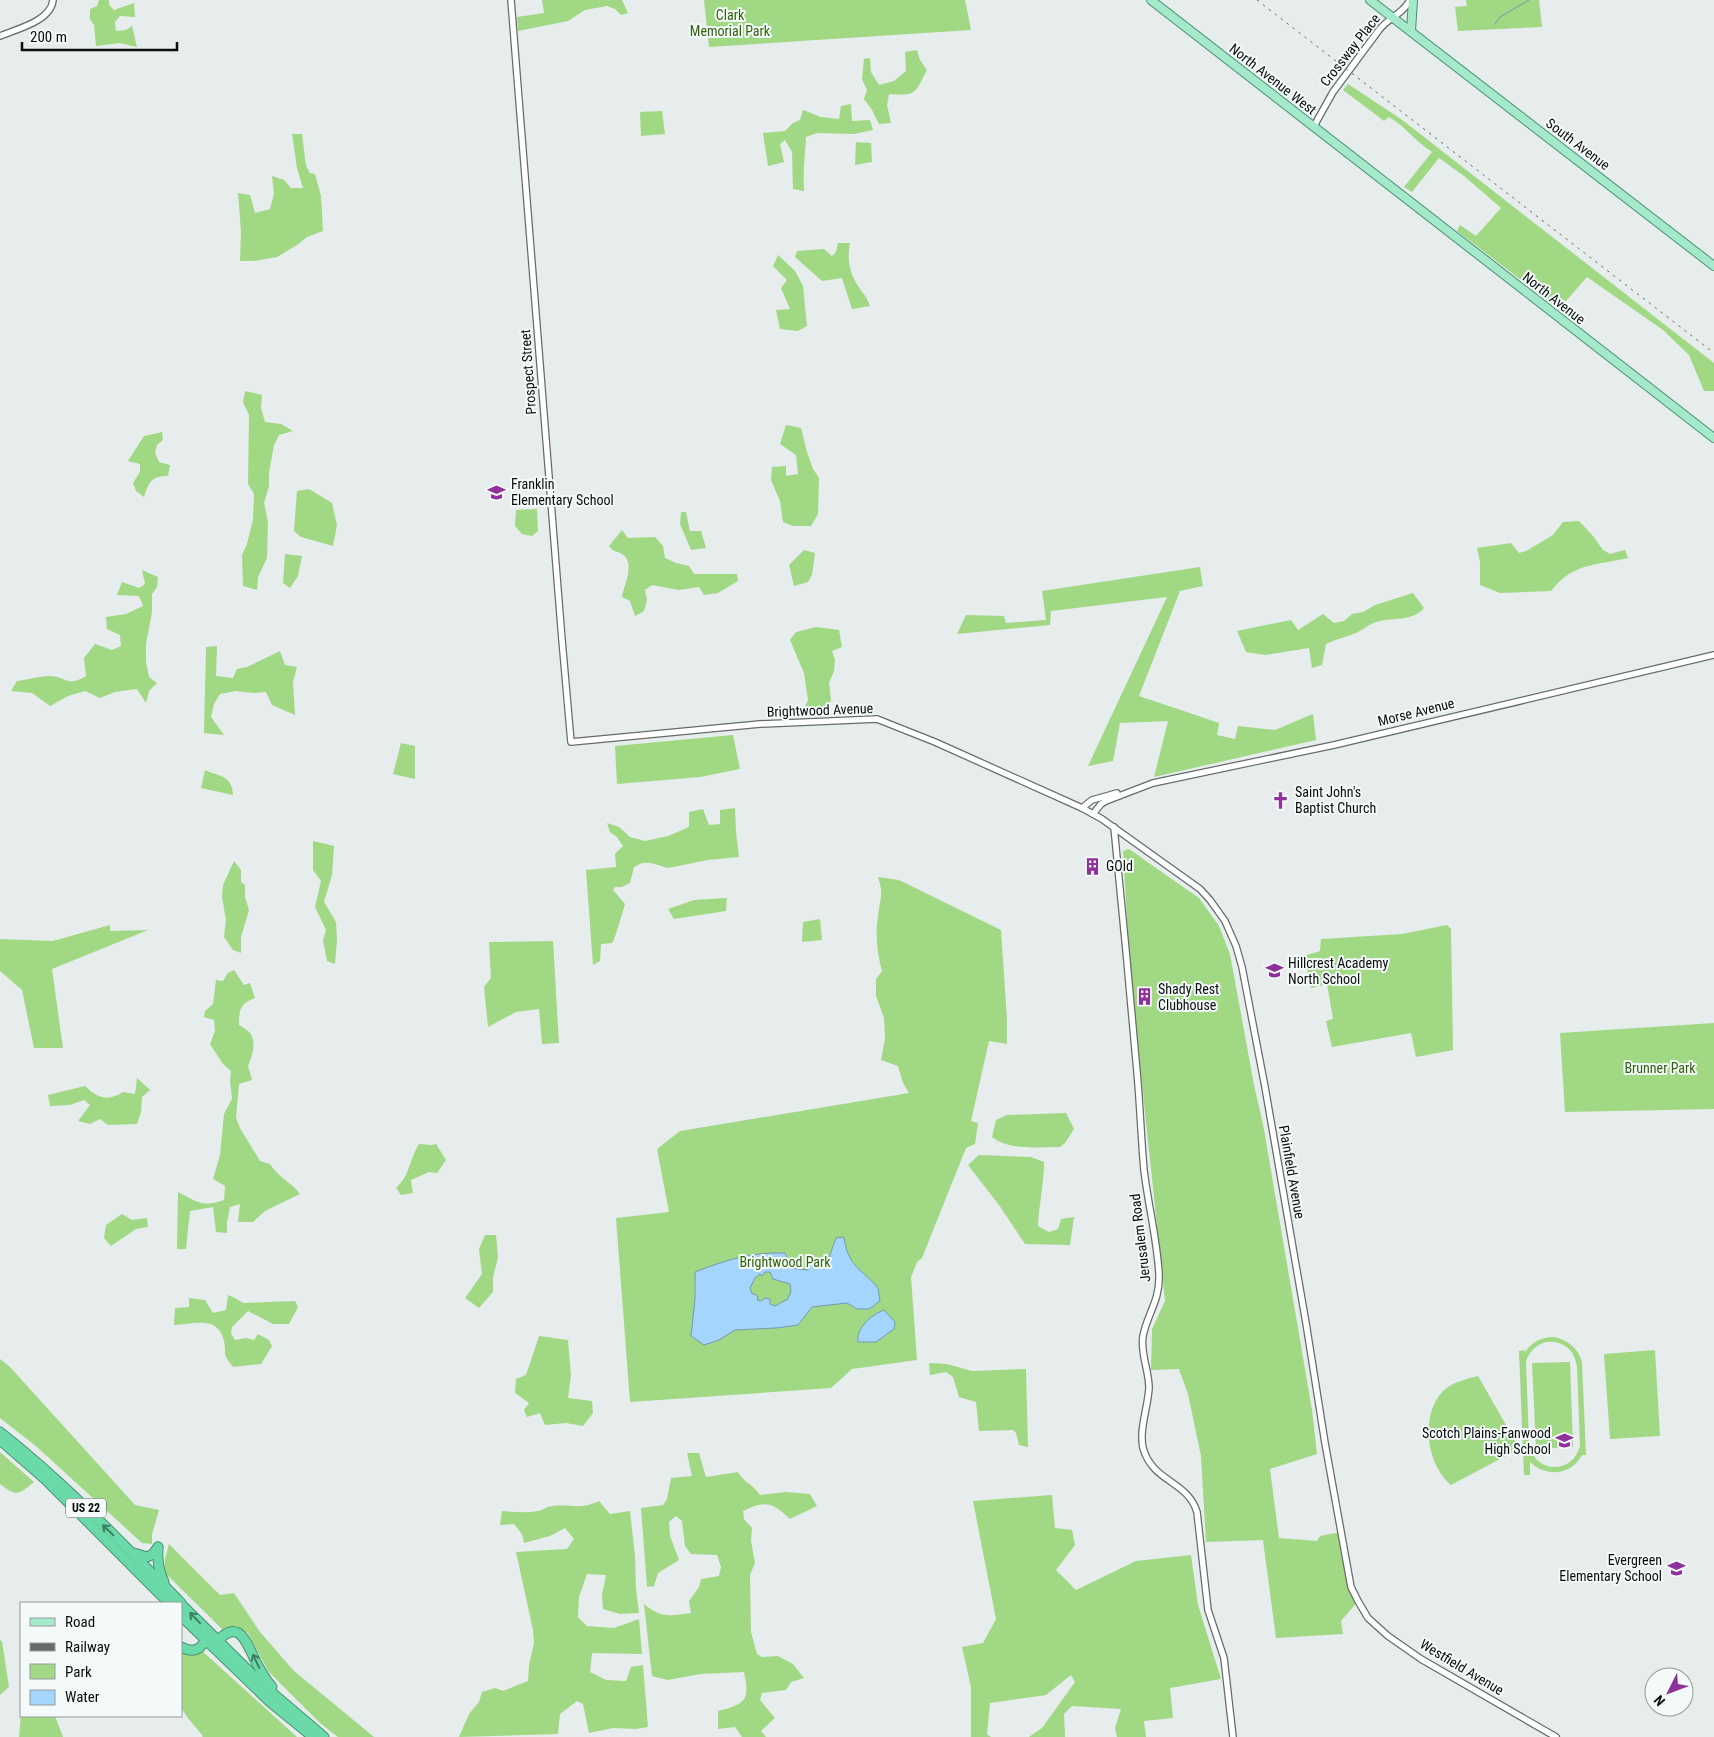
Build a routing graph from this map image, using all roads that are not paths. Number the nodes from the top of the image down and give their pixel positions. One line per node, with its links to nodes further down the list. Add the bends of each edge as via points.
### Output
1 (53, 0): 8 (street, via 50,10 40,19)
2 (511, 0): 14 (street, Prospect Street)
3 (1151, 0): 9 (main road, North Avenue West)
4 (1370, 0): 6 (main road, South Avenue)
5 (1411, 0): 6 (street, Crossway Place); 7 (main road)
6 (1393, 17): 7 (main road, South Avenue); 9 (street, Crossway Place, via 1332,92)
7 (1411, 31): 11 (main road, South Avenue)
8 (0, 36)
9 (1314, 126): 10 (main road, North Avenue West)
10 (1379, 177): 12 (main road, North Avenue)
11 (1714, 266)
12 (1714, 438)
13 (1714, 655): 15 (street, Morse Avenue, via 1334,745 1154,783)
14 (571, 742): 16 (street, Brightwood Avenue, via 760,724 877,719)
15 (1124, 793): 16 (street, Morse Avenue, via 1092,800); 17 (street, Morse Avenue, via 1100,804)
16 (1082, 808): 17 (street, Plainfield Avenue)
17 (1094, 814): 18 (street, Plainfield Avenue)
18 (1114, 827): 28 (street, Plainfield Avenue, via 1200,889 1219,911 1236,946 1265,1087 1348,1572 1351,1587); 36 (street, Jerusalem Road, via 1144,1168 1159,1273 1158,1296 1142,1343 1149,1388 1142,1442 1153,1468 1165,1480 1186,1492 1197,1512 1208,1610 1224,1658)
19 (0, 1432): 21 (highway, US 22, one-way to 19, via 50,1474)
20 (0, 1440): 22 (highway, US 22, via 45,1479)
21 (130, 1551): 23 (highway, US 22); 23 (highway, via 147,1557 158,1547 159,1574)
22 (151, 1585): 24 (highway); 25 (highway, US 22)
23 (167, 1589): 26 (highway, US 22)
24 (160, 1602)
25 (168, 1602)
26 (179, 1602)
27 (182, 1605): 30 (highway, US 22, one-way to 27)
28 (1363, 1610): 37 (street, Westfield Avenue, via 1388,1636 1421,1658)
29 (182, 1617): 30 (highway, US 22)
30 (207, 1636): 31 (highway, US 22); 32 (highway, via 200,1649)
31 (215, 1644): 33 (highway, US 22); 33 (highway, one-way to 31, via 241,1635 232,1631); 34 (highway, US 22, via 270,1702)
32 (182, 1647)
33 (282, 1702): 35 (highway, US 22)
34 (313, 1737)
35 (324, 1737)
36 (1232, 1737)
37 (1556, 1737)

